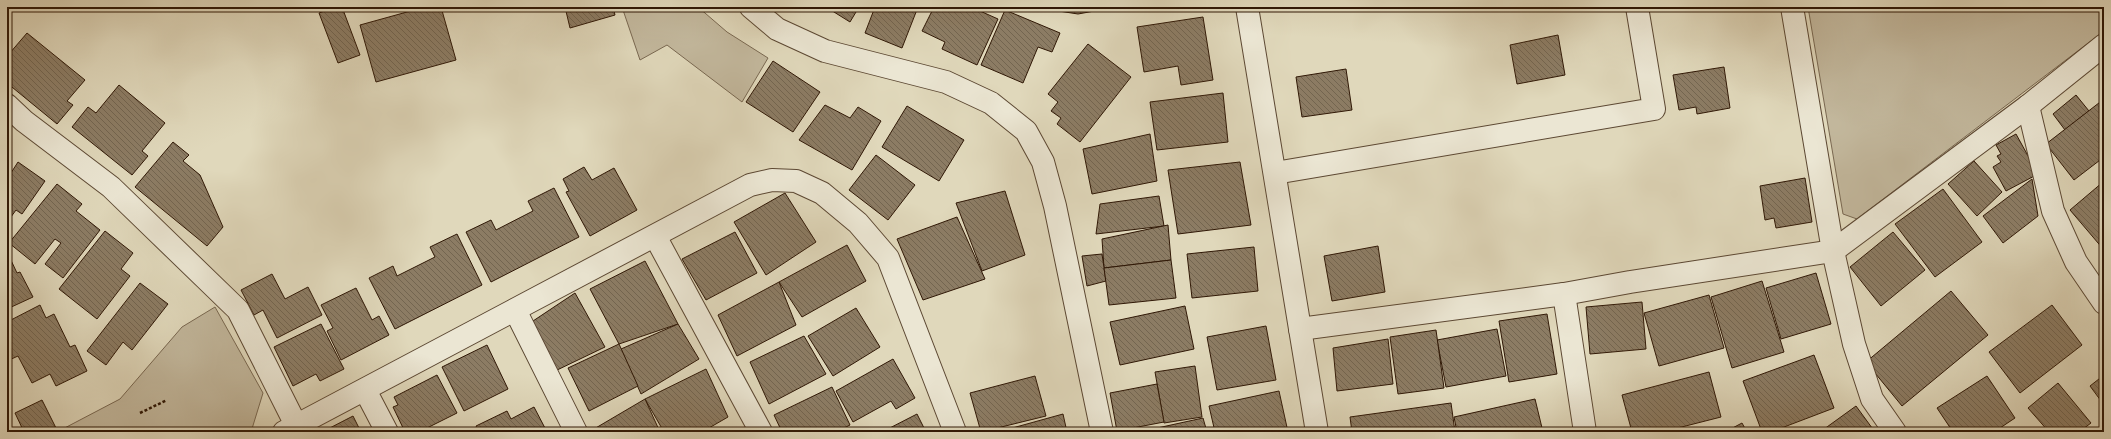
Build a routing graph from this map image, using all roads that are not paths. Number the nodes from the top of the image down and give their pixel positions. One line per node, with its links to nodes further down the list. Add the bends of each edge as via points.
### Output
1 (751, 7): 21 (street, via 777,29 825,51 946,82 991,103 1026,131 1043,162 1055,206)
2 (1247, 7): 8 (street)
3 (1637, 7): 8 (street, via 1654,110)
4 (1792, 7): 10 (street)
5 (2104, 45): 7 (street)
6 (7, 105): 16 (street, via 24,121 111,187 238,310)
7 (2028, 106): 10 (street); 12 (street, via 2053,211 2076,262)
8 (1275, 173): 14 (street)
9 (655, 236): 13 (street); 19 (street); 20 (street, via 750,185 772,180 796,181 822,193 858,223 888,258)
10 (1833, 251): 11 (street); 24 (street, via 1854,344 1872,399)
11 (1564, 294): 14 (street); 23 (street)
12 (2104, 303)
13 (515, 310): 15 (street); 18 (street)
14 (1300, 329): 22 (street)
15 (365, 390): 16 (street); 17 (street)
16 (290, 429)
17 (387, 432)
18 (576, 432)
19 (761, 432)
20 (955, 432)
21 (1102, 432)
22 (1317, 432)
23 (1585, 432)
24 (1895, 432)

